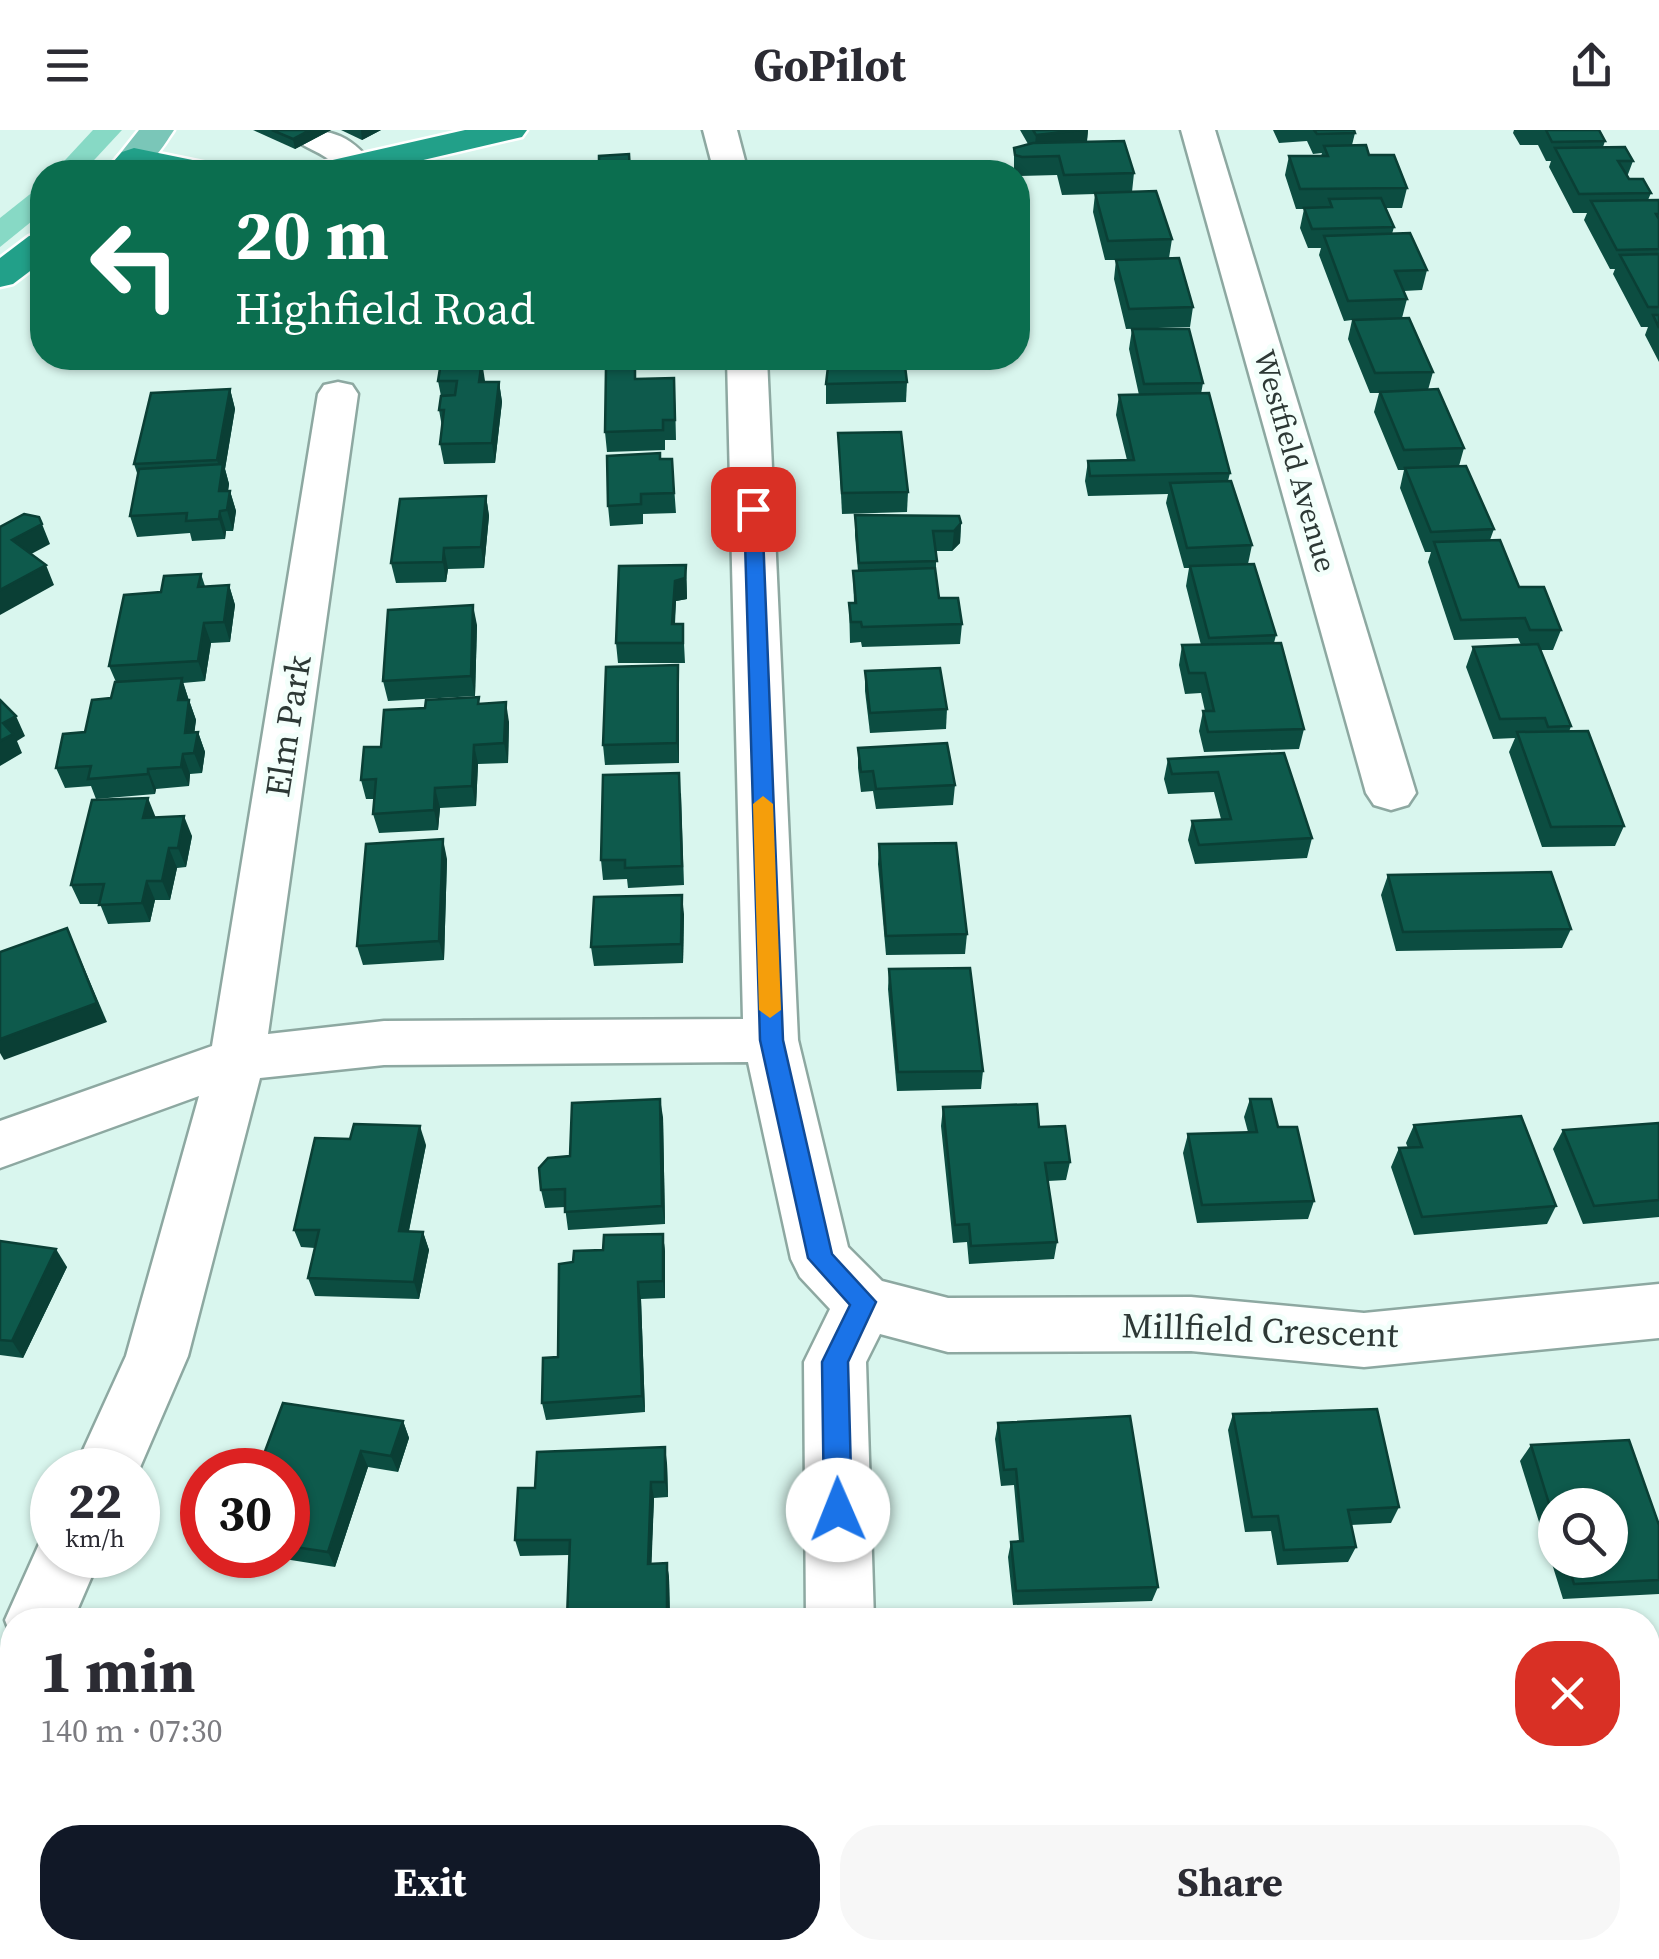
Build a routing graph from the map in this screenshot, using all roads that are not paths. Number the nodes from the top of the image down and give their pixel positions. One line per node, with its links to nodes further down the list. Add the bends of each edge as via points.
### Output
1 (157, 130): 6 (main road)
2 (302, 130): 7 (street, via 342,148)
3 (510, 130): 8 (highway)
4 (720, 130): 9 (street)
5 (1198, 130): 14 (street, Westfield Avenue)
6 (133, 160)
7 (342, 160)
8 (384, 160)
9 (728, 160)
10 (30, 253): 11 (highway)
11 (0, 276)
12 (748, 370): 15 (street)
13 (338, 394): 16 (street, Elm Park)
14 (1391, 793)
15 (771, 1040): 16 (street, via 384,1044); 18 (street, via 820,1258)
16 (237, 1059): 17 (street); 20 (street, Elm Park, via 157,1356)
17 (0, 1145)
18 (864, 1302): 19 (street, Millfield Crescent, via 948,1325 1191,1324 1364,1340); 23 (street, via 835,1362)
19 (1659, 1311)
20 (116, 1448)
21 (58, 1578): 22 (street)
22 (44, 1608)
23 (840, 1608)

